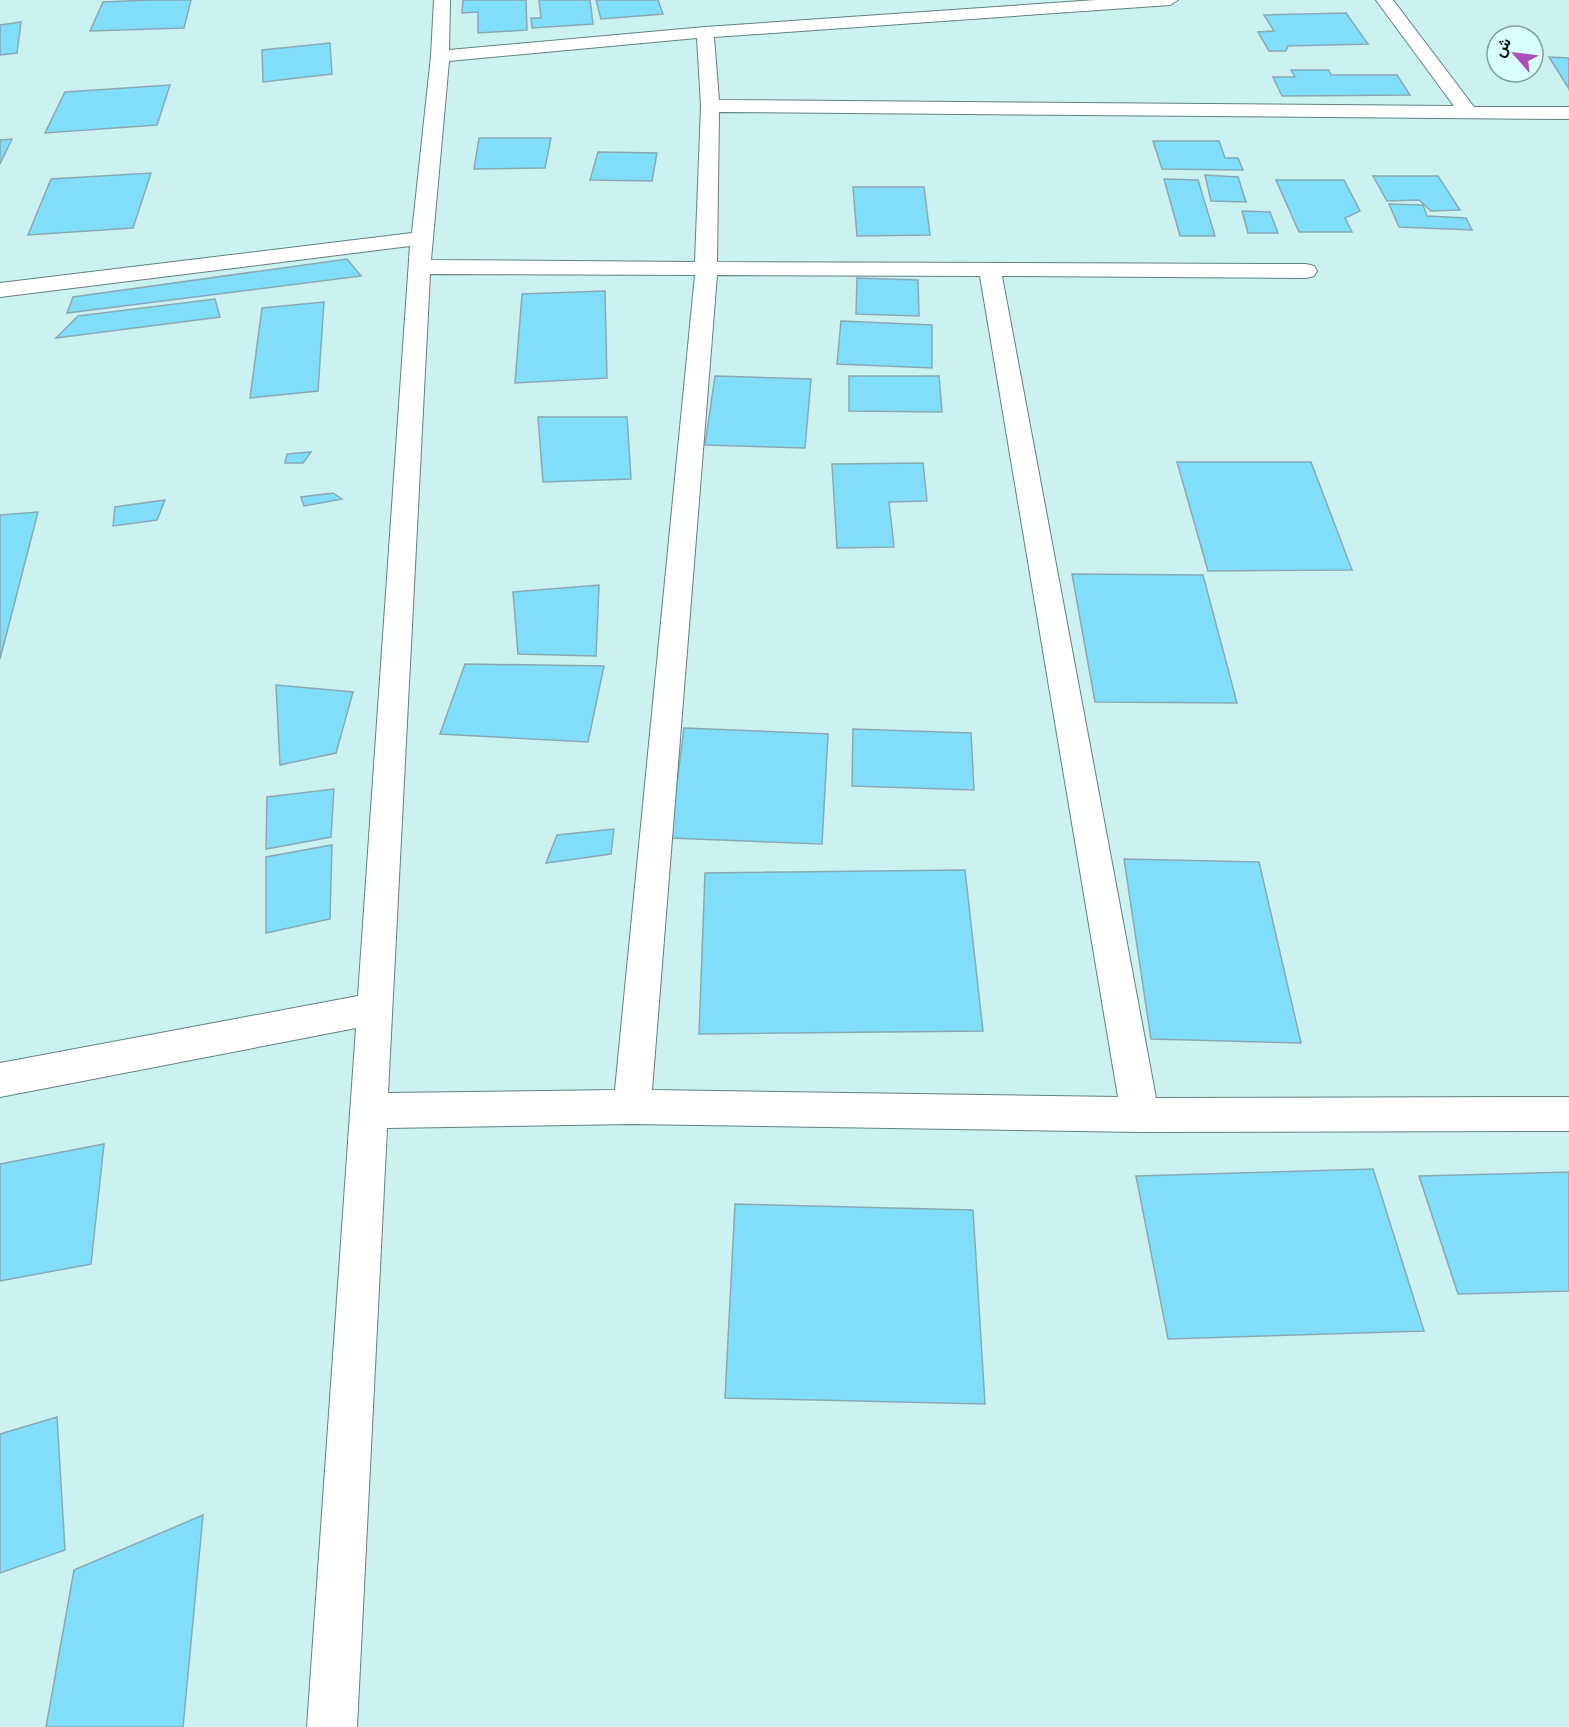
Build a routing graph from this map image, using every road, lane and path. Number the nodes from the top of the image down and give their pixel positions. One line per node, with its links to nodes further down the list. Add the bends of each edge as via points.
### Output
1 (442, 0): 5 (street)
2 (1170, 0): 4 (street)
3 (1384, 0): 7 (street)
4 (705, 32): 5 (street); 6 (street)
5 (440, 56): 9 (street)
6 (710, 106): 7 (street); 11 (street)
7 (1468, 112): 8 (street)
8 (1569, 113)
9 (420, 252): 11 (street); 13 (street); 14 (street)
10 (990, 269): 11 (street); 12 (street); 19 (street)
11 (706, 270): 16 (street)
12 (1306, 271)
13 (0, 290)
14 (376, 1008): 15 (street); 17 (street)
15 (0, 1080)
16 (632, 1107): 17 (street); 19 (street)
17 (369, 1111): 20 (street)
18 (1569, 1114): 19 (street)
19 (1140, 1115)
20 (332, 1727)

